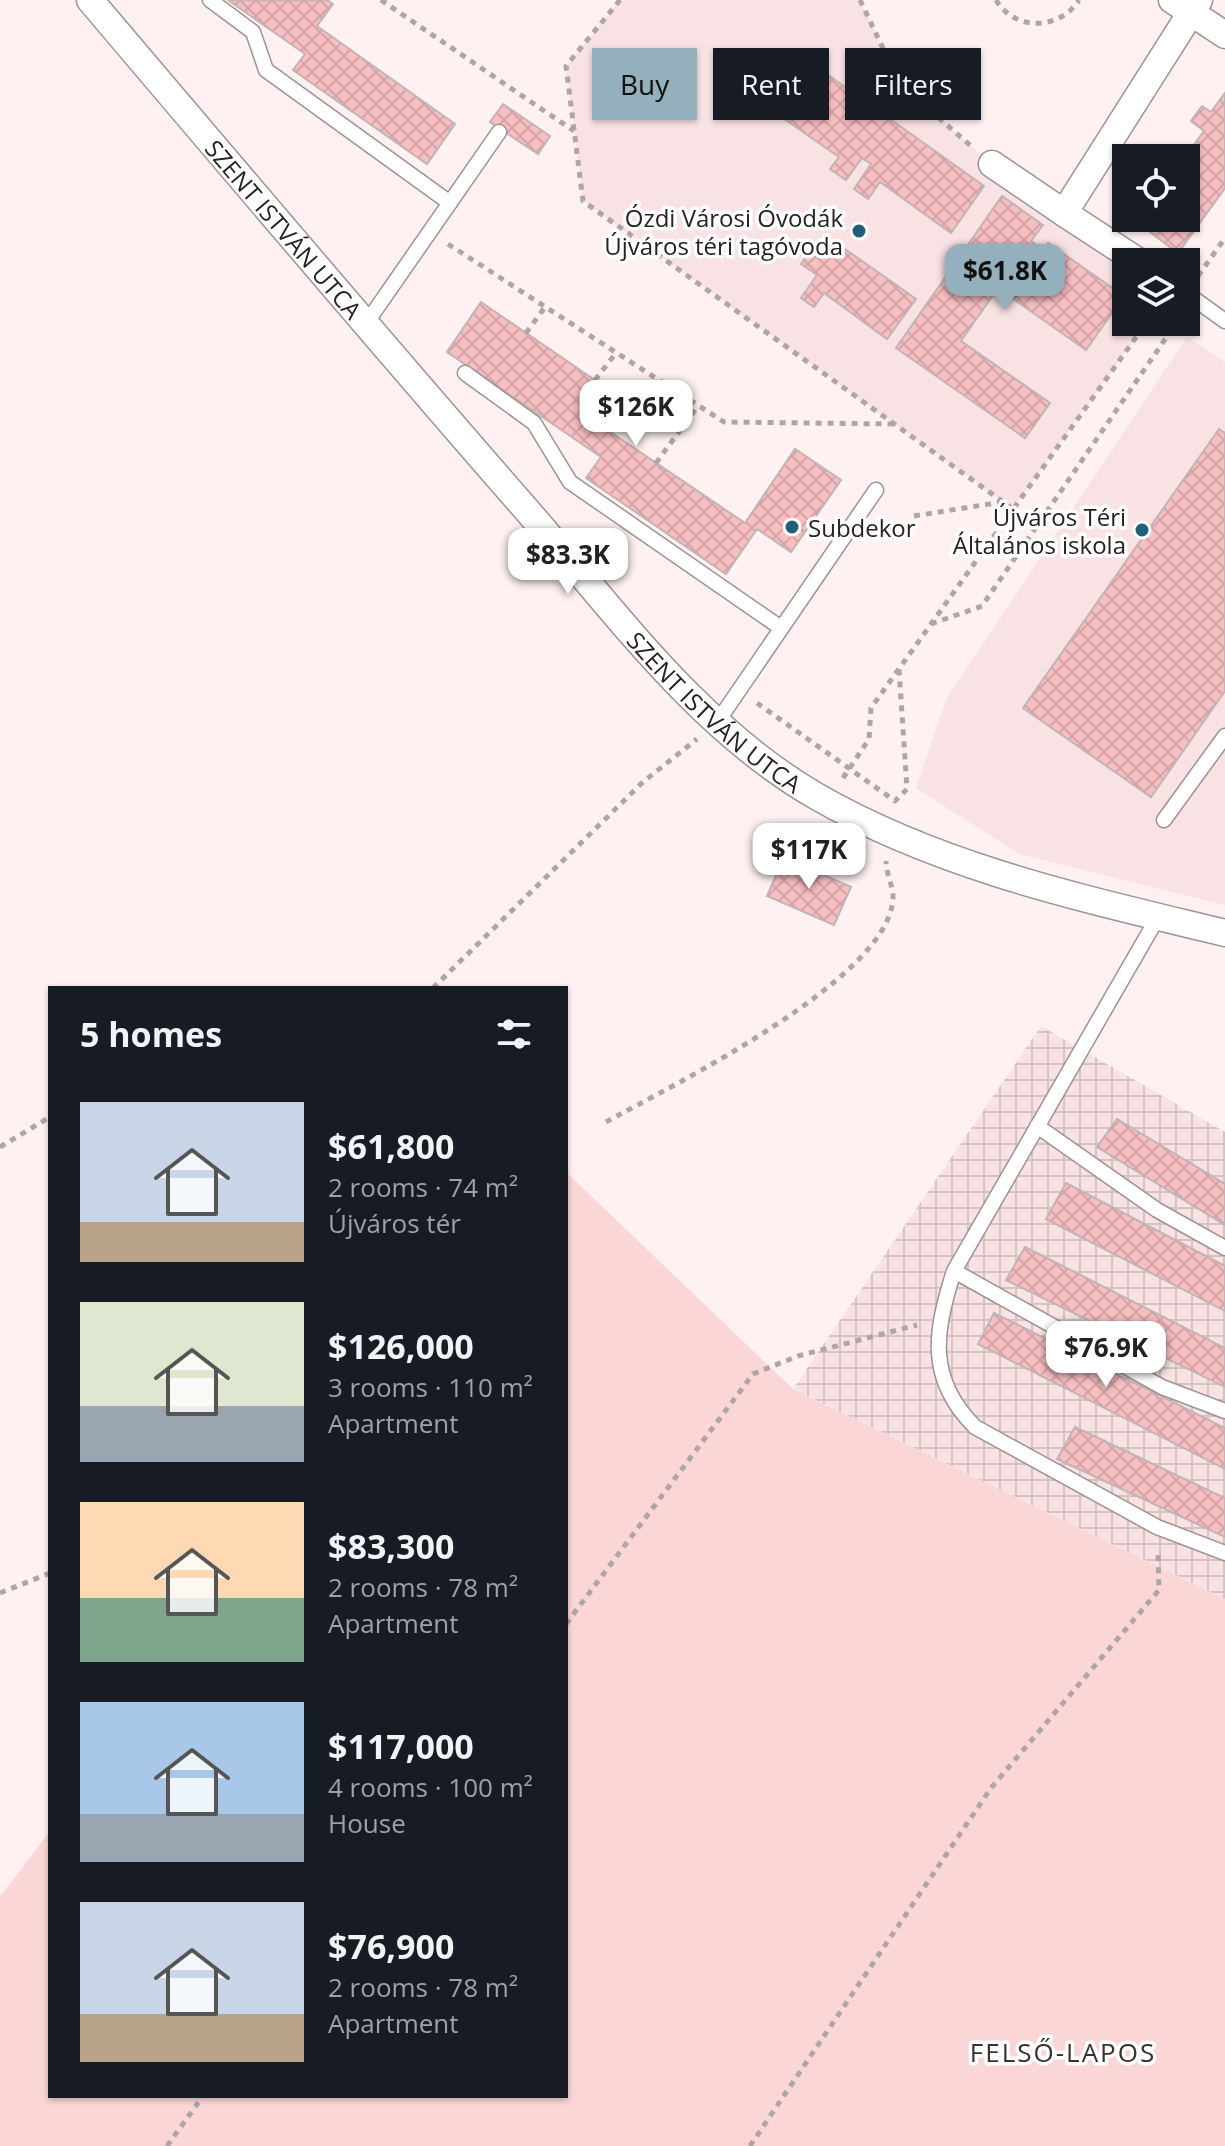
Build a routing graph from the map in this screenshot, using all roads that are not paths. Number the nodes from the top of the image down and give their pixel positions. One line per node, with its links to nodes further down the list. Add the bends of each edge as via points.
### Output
1 (90, 0): 12 (street, SZENT ISTVÁN UTCA)
2 (210, 0): 7 (lane, via 253,32 266,70)
3 (1187, 4): 4 (street); 8 (street)
4 (1225, 35)
5 (499, 132): 7 (lane)
6 (992, 164): 8 (street)
7 (450, 203): 12 (lane)
8 (1064, 213): 9 (street)
9 (1118, 248)
10 (1200, 303): 11 (lane)
11 (1225, 321)
12 (365, 325): 16 (street, SZENT ISTVÁN UTCA, via 677,683)
13 (465, 373): 15 (lane, via 534,423 570,482)
14 (876, 490): 15 (lane)
15 (781, 628): 16 (lane)
16 (718, 721): 19 (street, SZENT ISTVÁN UTCA, via 794,782 887,831 992,872)
17 (1225, 736): 18 (lane)
18 (1164, 820)
19 (1158, 917): 20 (street, SZENT ISTVÁN UTCA); 21 (lane)
20 (1225, 933)
21 (1037, 1126): 22 (lane, via 1157,1210); 23 (lane)
22 (1225, 1248)
23 (954, 1271): 24 (lane, via 1162,1387); 25 (lane, via 938,1320 939,1362 959,1411 975,1427 1157,1527)
24 (1225, 1411)
25 (1225, 1553)

